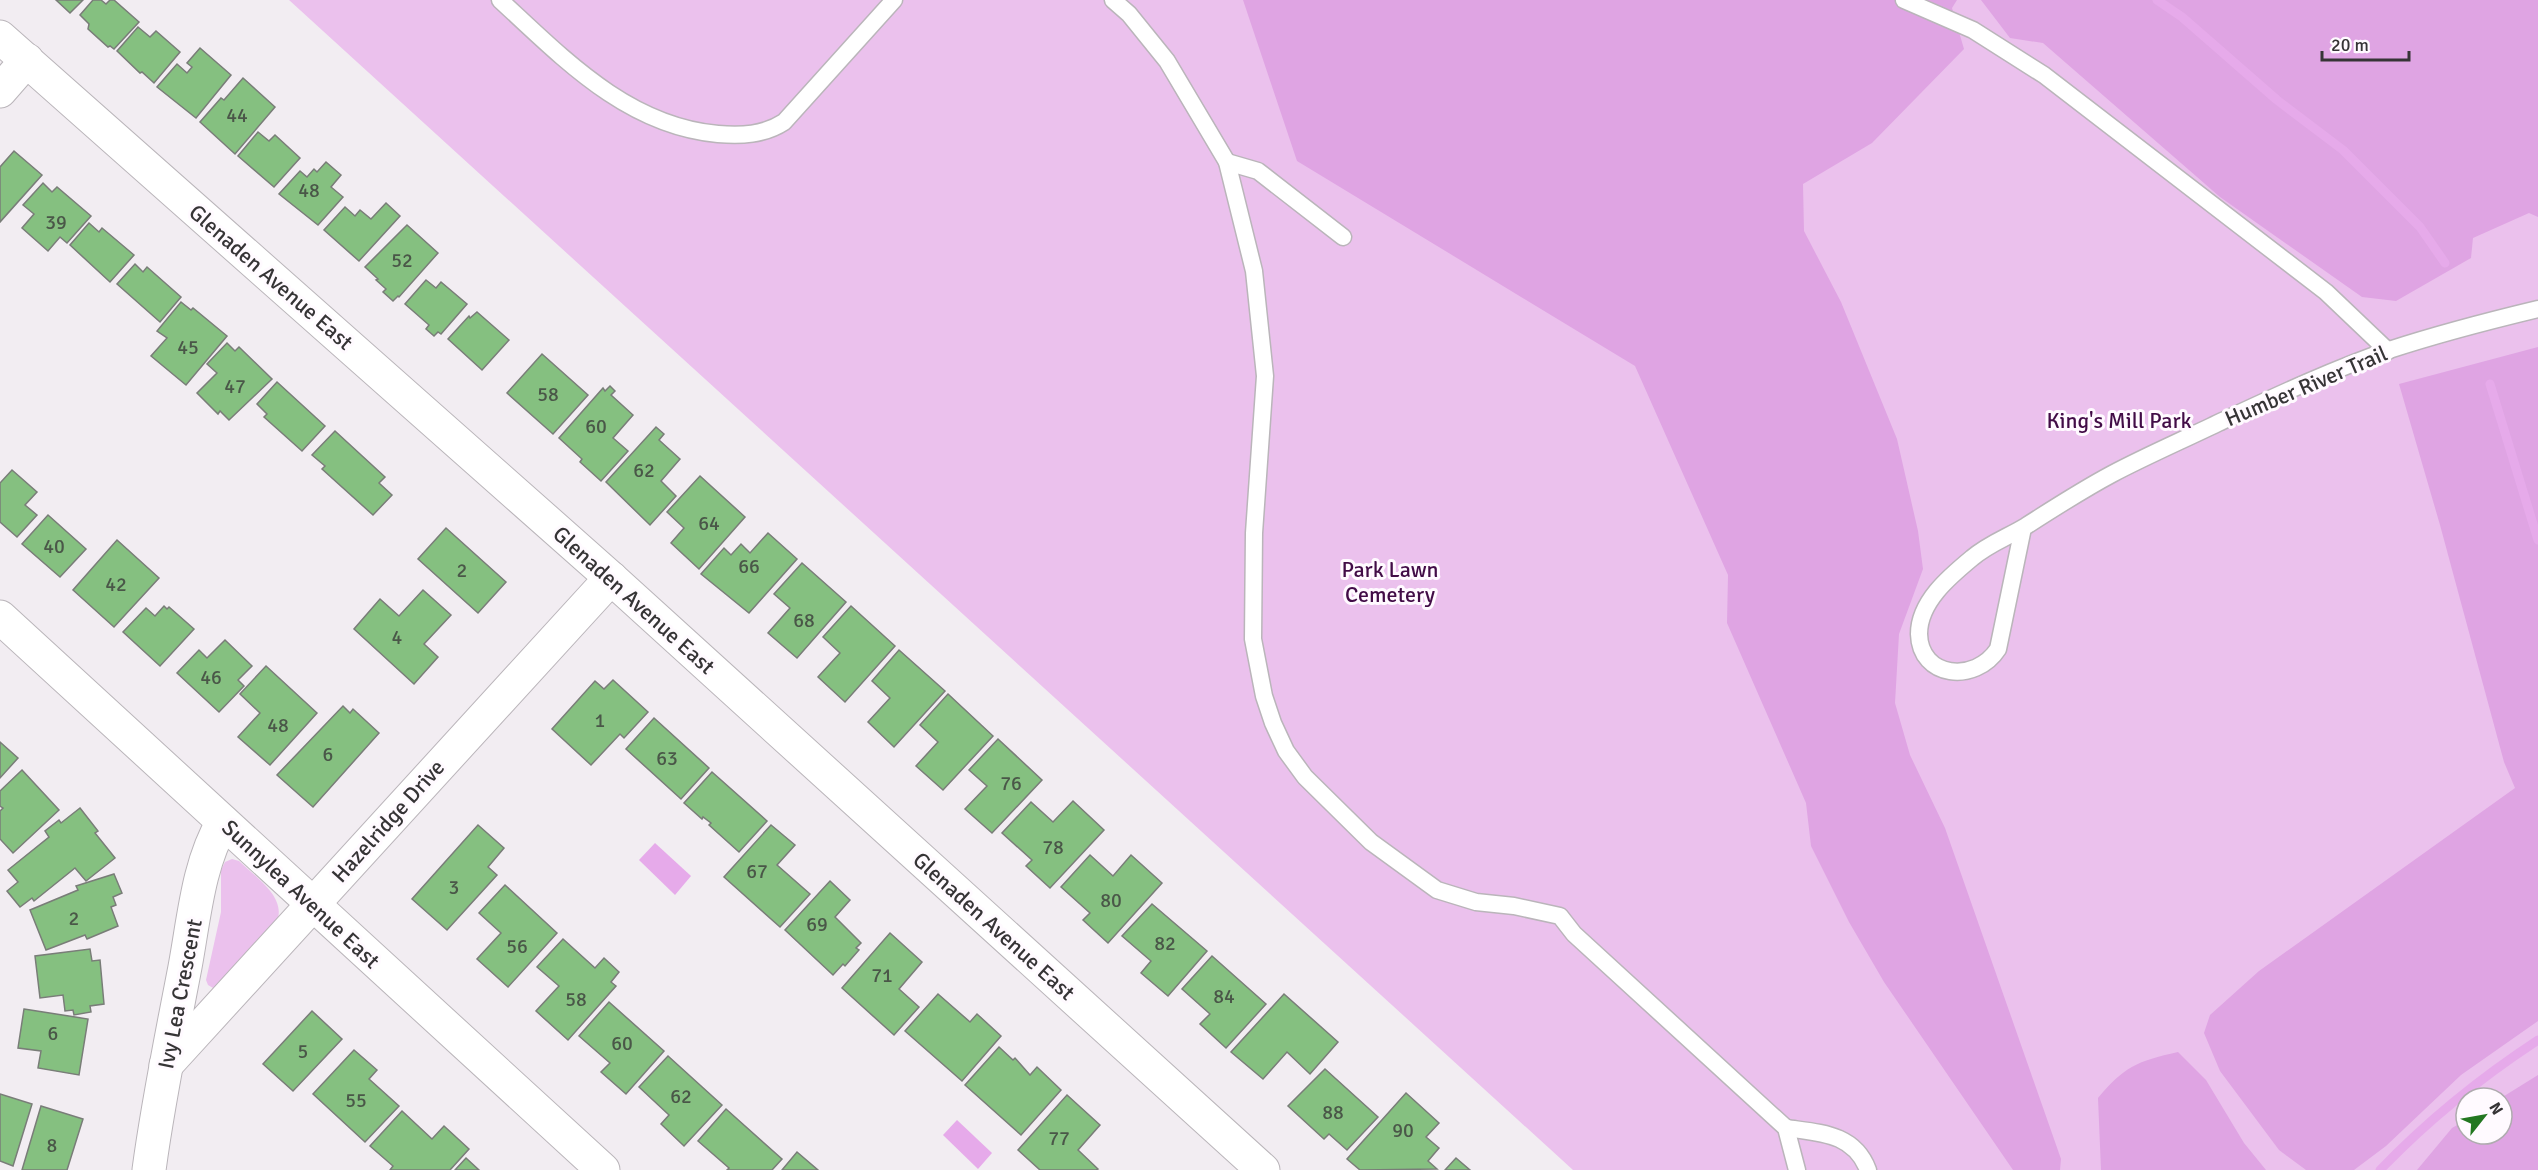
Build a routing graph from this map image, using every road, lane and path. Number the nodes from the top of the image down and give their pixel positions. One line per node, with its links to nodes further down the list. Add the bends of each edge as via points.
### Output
1 (500, 0): 2 (lane, via 580,74 619,99 681,128 732,136 771,130 784,122)
2 (894, 0)
3 (1113, 0): 8 (lane, via 1167,62)
4 (1904, 0): 11 (lane, via 1973,30 2044,75 2326,292)
5 (0, 36): 6 (street, Glenaden Avenue East)
6 (27, 60): 7 (street); 13 (street, Glenaden Avenue East)
7 (0, 91)
8 (1227, 162): 9 (lane, via 1258,171); 18 (lane, via 1254,272 1265,376 1254,534 1253,639 1264,696 1286,751 1305,777 1371,842 1437,890 1476,902 1560,916 1574,934)
9 (1343, 237)
10 (2538, 309): 11 (lane, Humber River Trail)
11 (2388, 351): 12 (lane, Humber River Trail, via 2272,398 2113,474)
12 (2023, 528): 12 (lane, Humber River Trail, via 1973,556 1928,604 1919,625 1919,639 1924,652 1940,668 1951,672 1973,670 1992,658 1998,649)
13 (611, 578): 16 (street, Hazelridge Drive); 21 (street, Glenaden Avenue East)
14 (0, 617): 15 (street, Sunnylea Avenue East)
15 (223, 822): 16 (street, Sunnylea Avenue East); 17 (street, Ivy Lea Crescent, via 210,844)
16 (312, 905): 17 (street, Hazelridge Drive); 20 (street, Sunnylea Avenue East)
17 (166, 1065): 19 (street, Ivy Lea Crescent)
18 (1786, 1128): 22 (lane); 23 (lane, via 1832,1134 1848,1141)
19 (149, 1170)
20 (603, 1170)
21 (1263, 1170)
22 (1797, 1170)
23 (1868, 1170)

